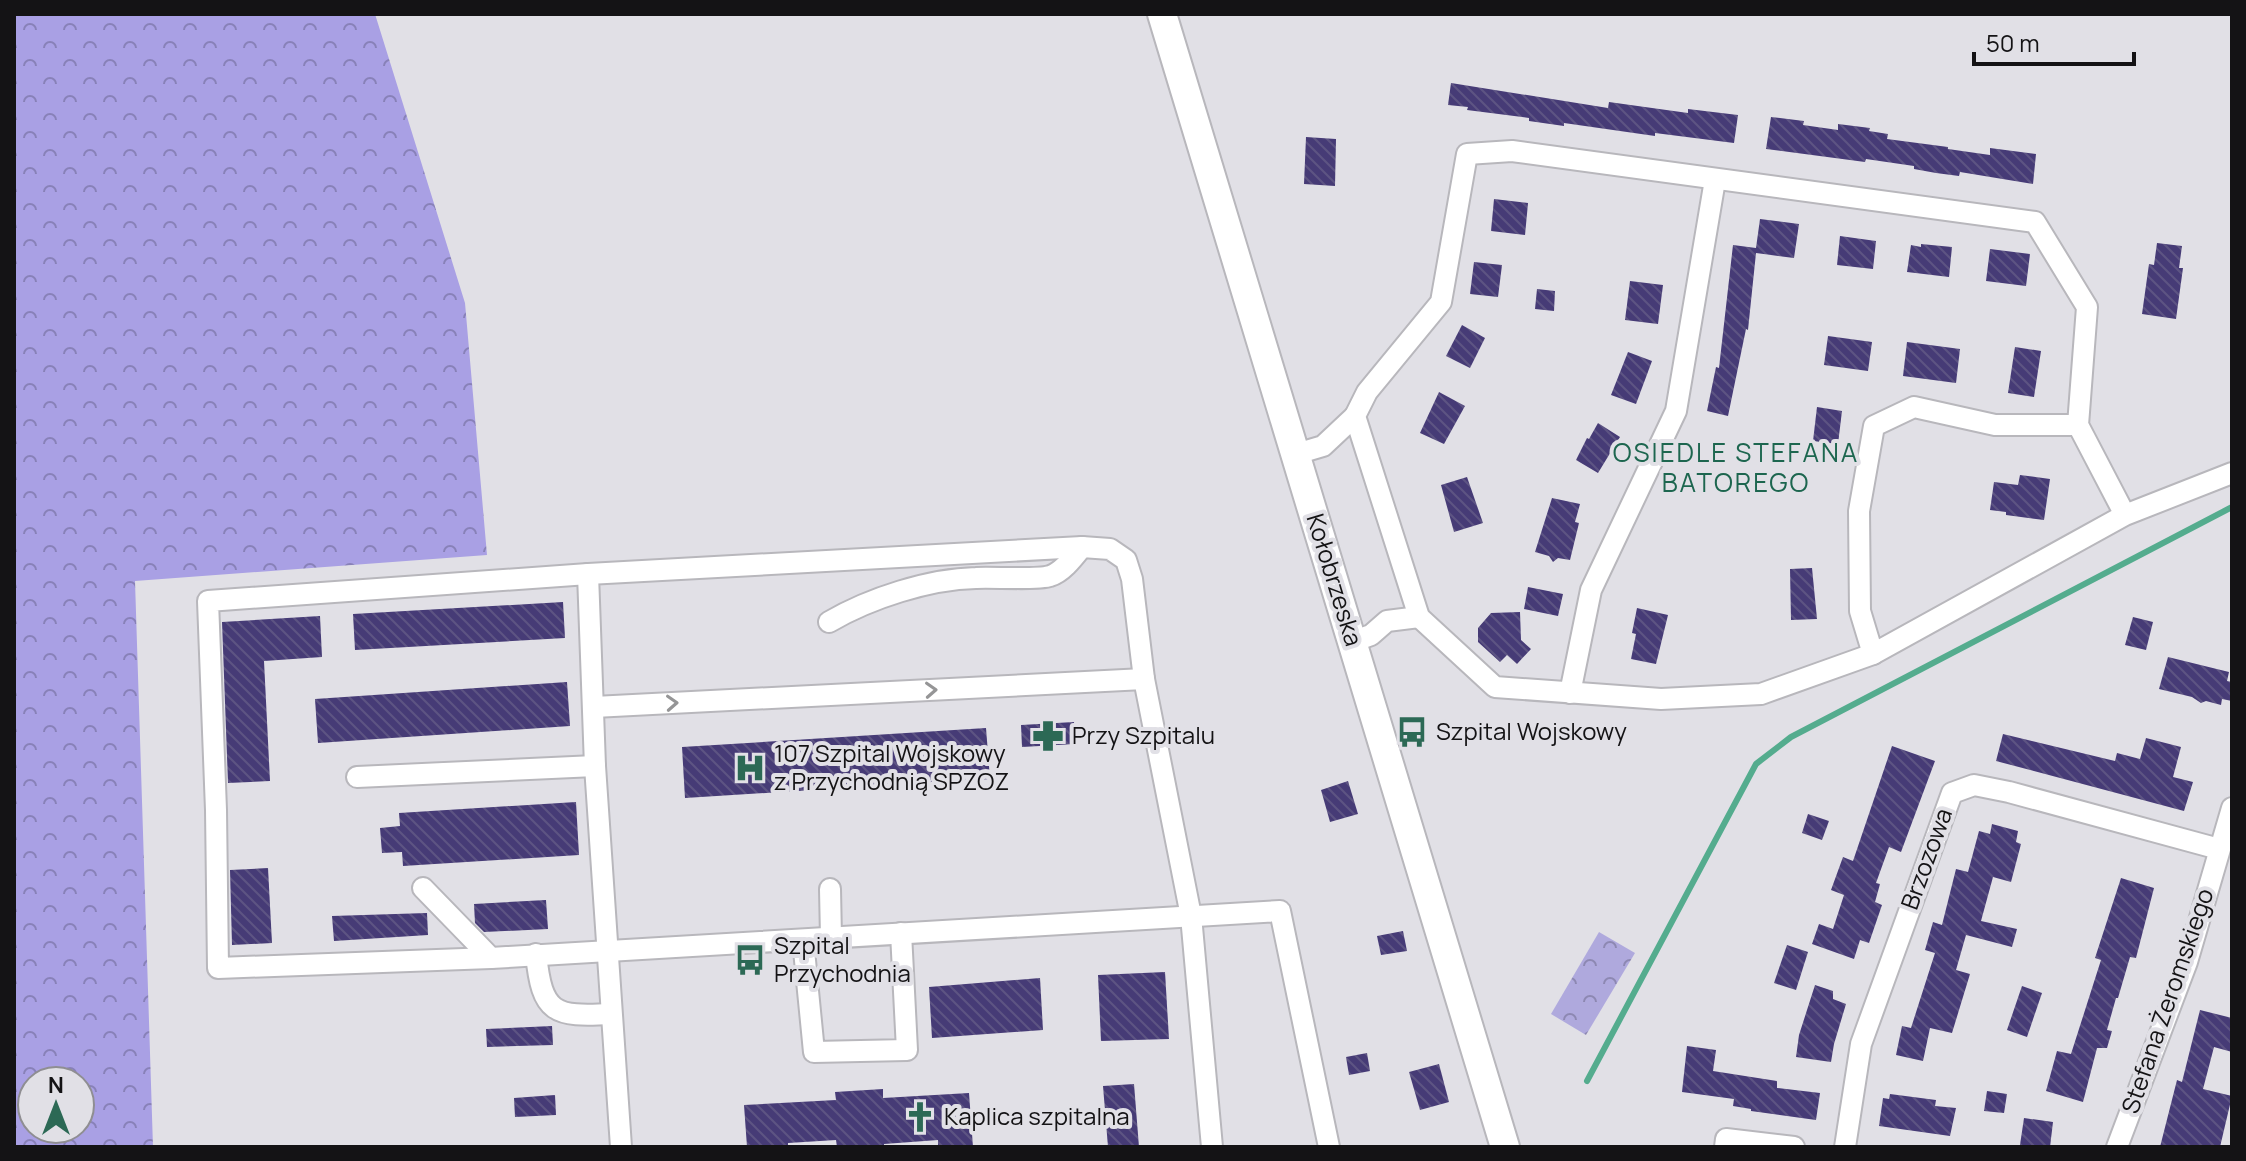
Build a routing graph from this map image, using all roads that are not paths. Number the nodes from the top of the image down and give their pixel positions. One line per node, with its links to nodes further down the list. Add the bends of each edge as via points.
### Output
1 (1162, 14): 5 (main road, Kołobrzeska)
2 (1715, 180): 3 (street, via 1512,151 1467,154 1441,302 1367,392); 4 (street, via 2035,222 2087,307); 15 (street, via 1676,411 1591,590)
3 (1355, 416): 5 (street, via 1323,446); 10 (street)
4 (2078, 425): 7 (street); 13 (street, via 1995,425 1914,407 1874,426 1859,511 1860,611)
5 (1296, 454): 12 (main road, Kołobrzeska)
6 (2232, 473): 7 (street)
7 (2125, 515): 13 (street)
8 (1082, 547): 9 (street); 11 (street, via 1050,576 930,583 850,609); 14 (street, via 1110,549 1126,560)
9 (588, 574): 16 (street); 29 (street, via 208,601 218,968)
10 (1419, 617): 12 (street, via 1387,621); 15 (street, via 1495,687)
11 (829, 622)
12 (1352, 642): 35 (main road, Kołobrzeska)
13 (1873, 654): 15 (street, via 1761,694 1661,699)
14 (1144, 679): 16 (street, one-way to 14); 23 (street)
15 (1570, 693)
16 (594, 707): 17 (street)
17 (595, 766): 18 (street); 27 (street)
18 (357, 777)
19 (2232, 808): 20 (street, Stefana Żeromskiego)
20 (2219, 849): 37 (street, Brzozowa, via 2009,792 1974,785 1952,793 1861,1044); 38 (street, Stefana Żeromskiego, via 2187,962)
21 (423, 888): 29 (street)
22 (830, 889): 25 (street)
23 (1191, 916): 24 (street); 33 (street); 34 (street, via 1280,911)
24 (901, 933): 25 (street); 26 (street, via 907,1050 814,1052)
25 (831, 938): 26 (street)
26 (803, 940): 27 (street)
27 (606, 950): 28 (street); 30 (street)
28 (536, 954): 29 (street); 30 (street, via 546,1002 577,1015)
29 (491, 958)
30 (611, 1014): 32 (street)
31 (1726, 1143): 36 (street)
32 (621, 1147)
33 (1212, 1147)
34 (1329, 1147)
35 (1505, 1147)
36 (1794, 1147)
37 (1845, 1147)
38 (2117, 1147)

